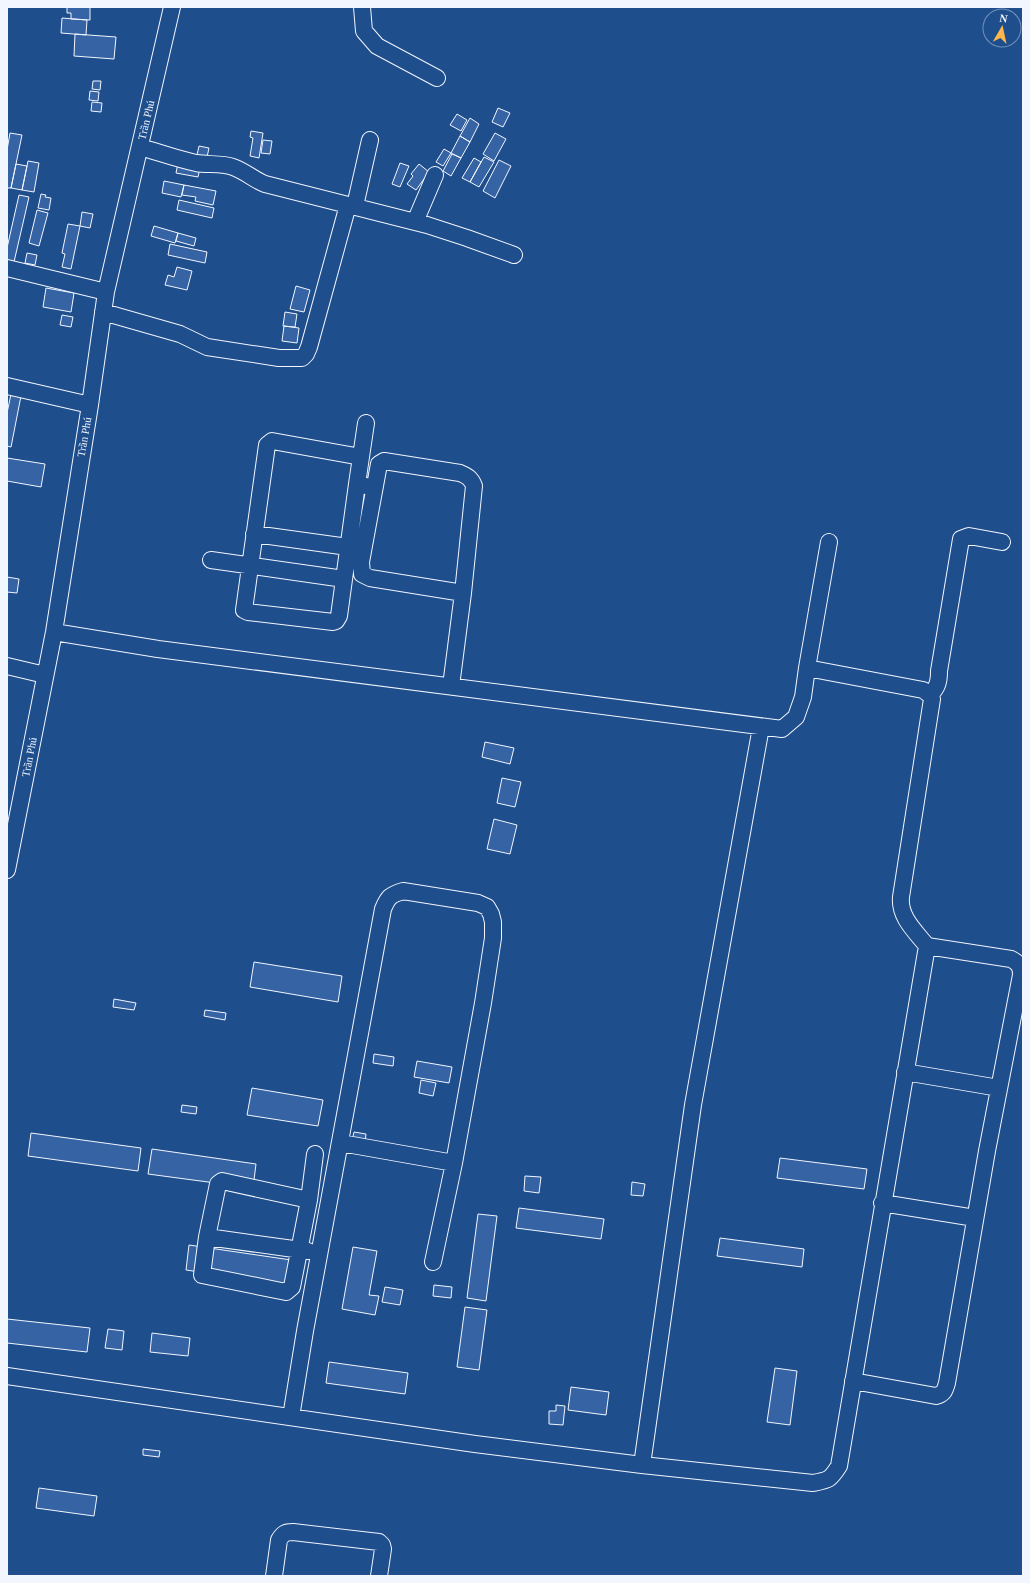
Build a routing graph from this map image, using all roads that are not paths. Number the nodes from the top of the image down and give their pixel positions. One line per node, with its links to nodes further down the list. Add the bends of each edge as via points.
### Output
1 (172, 7): 5 (street, Trần Phú)
2 (362, 7): 3 (street, via 364,31 377,46)
3 (437, 78)
4 (370, 140): 7 (street)
5 (140, 147): 7 (street, via 190,162 224,164 265,184); 11 (street, Trần Phú)
6 (435, 175): 8 (street)
7 (352, 205): 8 (street); 12 (street, via 309,347 302,358 279,358 207,347 180,334)
8 (415, 222): 9 (street)
9 (514, 255)
10 (7, 268): 11 (street)
11 (106, 292): 12 (street, Trần Phú)
12 (103, 312): 14 (street, Trần Phú)
13 (7, 386): 14 (street)
14 (90, 405): 30 (street, Trần Phú)
15 (366, 423): 16 (street)
16 (361, 458): 17 (street); 21 (street, via 272,441 267,445)
17 (357, 484): 18 (street); 19 (street)
18 (374, 488): 20 (street); 29 (street, via 379,464 384,461 460,473 472,480 474,486)
19 (351, 525): 20 (street); 24 (street)
20 (368, 528): 27 (street)
21 (254, 534): 24 (street); 26 (street)
22 (829, 542): 32 (street)
23 (1002, 542): 35 (street, via 969,536 961,539 939,678)
24 (348, 547): 28 (street)
25 (211, 560): 26 (street)
26 (250, 566): 28 (street); 28 (street, via 244,610 333,622 339,616)
27 (361, 568): 28 (street); 29 (street, via 362,574 370,578)
28 (345, 572)
29 (463, 593): 34 (street)
30 (54, 632): 33 (street, Trần Phú); 34 (street, via 158,649)
31 (7, 666): 33 (street)
32 (807, 668): 35 (street, via 923,690); 36 (street, via 803,697 796,717 782,729)
33 (45, 674): 37 (street, Trần Phú)
34 (451, 686): 36 (street)
35 (930, 695): 39 (street, via 932,698 900,905 912,928)
36 (762, 727): 55 (street, via 693,1105)
37 (10, 842): 38 (street, Trần Phú)
38 (7, 870)
39 (927, 946): 40 (street); 41 (street, via 1011,959 1018,963 1021,975)
40 (905, 1072): 41 (street); 46 (street)
41 (999, 1088): 47 (street)
42 (341, 1143): 44 (street); 44 (street, via 383,909 393,894 403,891 439,896 487,907 493,922 483,1003); 50 (street)
43 (315, 1154): 45 (street)
44 (454, 1163): 51 (street)
45 (310, 1200): 48 (street, via 222,1182 218,1184); 49 (street)
46 (882, 1203): 47 (street); 53 (street)
47 (975, 1218): 53 (street, via 944,1391 936,1396)
48 (208, 1237): 49 (street); 49 (street, via 202,1275 286,1292 292,1287)
49 (299, 1249): 50 (street)
50 (320, 1252): 54 (street)
51 (433, 1262)
52 (7, 1376): 54 (street)
53 (853, 1381): 55 (street, via 839,1466 832,1477 825,1481 813,1483)
54 (291, 1417): 55 (street)
55 (642, 1465)
56 (274, 1576): 57 (street, via 279,1540 286,1532 379,1542 384,1549)
57 (380, 1576)

